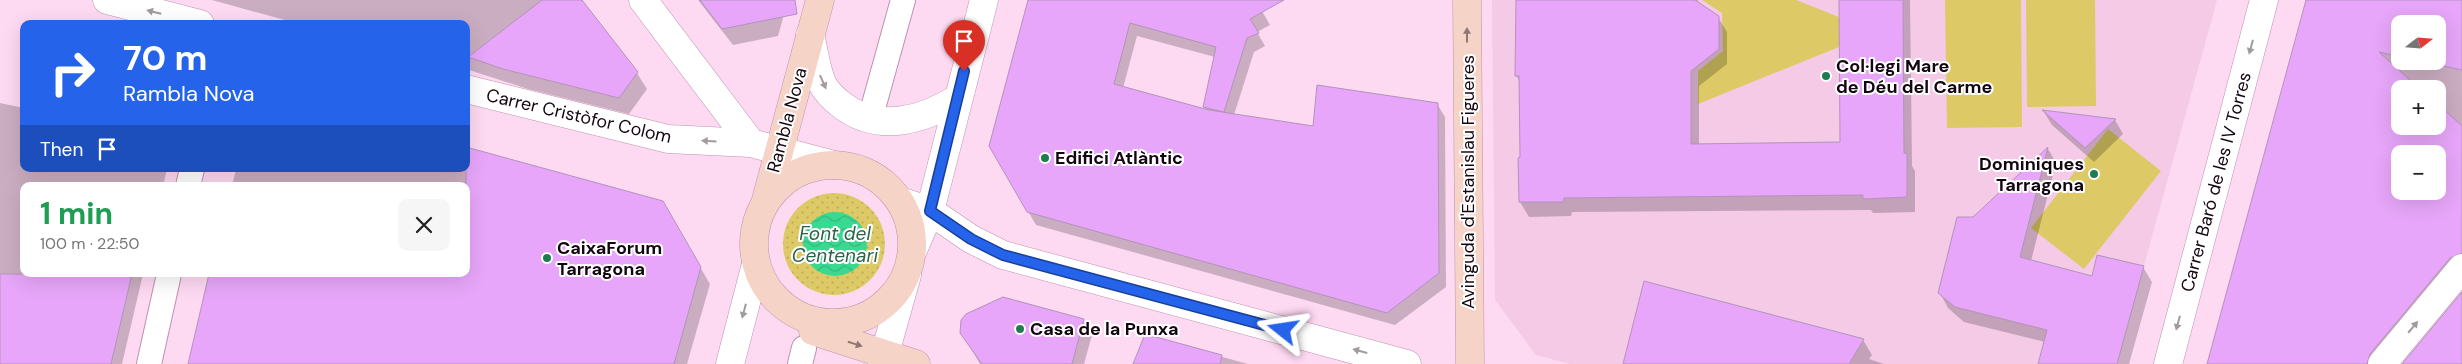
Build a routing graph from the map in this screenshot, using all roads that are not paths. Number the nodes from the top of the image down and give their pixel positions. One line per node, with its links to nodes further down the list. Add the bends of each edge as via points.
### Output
1 (107, 0): 8 (street, one-way to 1)
2 (644, 0): 13 (street)
3 (820, 0): 9 (main road, Rambla Nova)
4 (903, 0): 12 (street)
5 (984, 0): 11 (street)
6 (1467, 0): 29 (main road, Avinguda d'Estanislau Figueres, one-way to 6)
7 (2264, 0): 30 (street, Carrer Baró de les IV Torres, one-way to 30)
8 (184, 20)
9 (810, 35): 12 (street, Rambla Nova, one-way to 12, via 822,84 834,99 853,113); 14 (main road, Rambla Nova)
10 (470, 91): 13 (street, Carrer Cristòfor Colom, one-way to 10, via 668,139)
11 (957, 98): 12 (street, Rambla Nova, via 935,112 911,120); 18 (street)
12 (870, 119)
13 (751, 143): 14 (street, Carrer Cristòfor Colom)
14 (780, 149): 15 (street, Carrer Cristòfor Colom); 17 (main road, Rambla Nova)
15 (834, 165): 16 (main road, via 872,174); 17 (main road, via 807,169 783,183)
16 (900, 201): 18 (street); 19 (main road, via 910,224)
17 (765, 204): 20 (main road, via 757,223 754,243)
18 (930, 211): 19 (street); 28 (street, one-way to 18, via 1003,255 971,239)
19 (910, 262): 23 (main road, via 894,296 874,313 852,322 831,324); 24 (street)
20 (756, 264): 23 (main road, via 765,285 779,303); 26 (street, one-way to 26)
21 (2462, 268): 31 (street, one-way to 21)
22 (168, 277): 25 (street)
23 (798, 316): 24 (main road, one-way to 24, via 809,330)
24 (884, 359): 27 (main road)
25 (149, 364)
26 (730, 364)
27 (916, 364)
28 (1407, 364)
29 (1470, 364)
30 (2168, 364)
31 (2382, 364)

